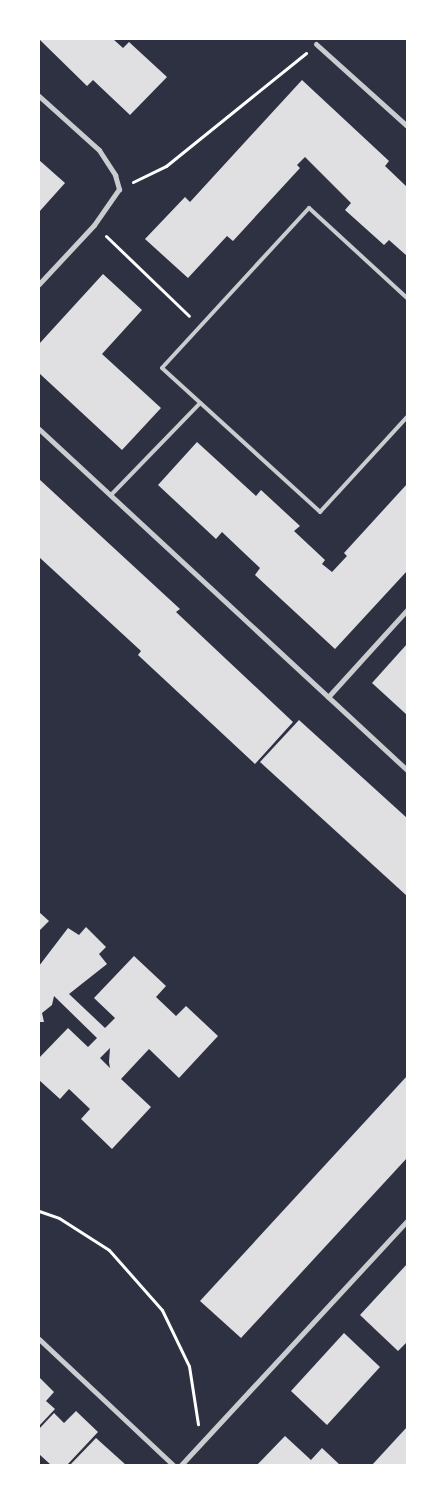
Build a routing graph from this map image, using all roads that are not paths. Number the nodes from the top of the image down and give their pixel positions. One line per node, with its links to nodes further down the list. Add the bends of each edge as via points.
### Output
1 (316, 44): 3 (street)
2 (39, 96): 4 (street, via 99,150 115,175 119,189 94,225)
3 (407, 126)
4 (39, 284)
5 (407, 298): 6 (lane, via 309,208 162,368)
6 (200, 403): 7 (lane, via 320,512); 9 (lane)
7 (407, 417)
8 (39, 429): 9 (street)
9 (111, 495): 11 (street)
10 (407, 610): 11 (street)
11 (328, 697): 12 (street)
12 (407, 770)
13 (407, 1221): 16 (street)
14 (39, 1339): 15 (street)
15 (173, 1465)
16 (181, 1465)

